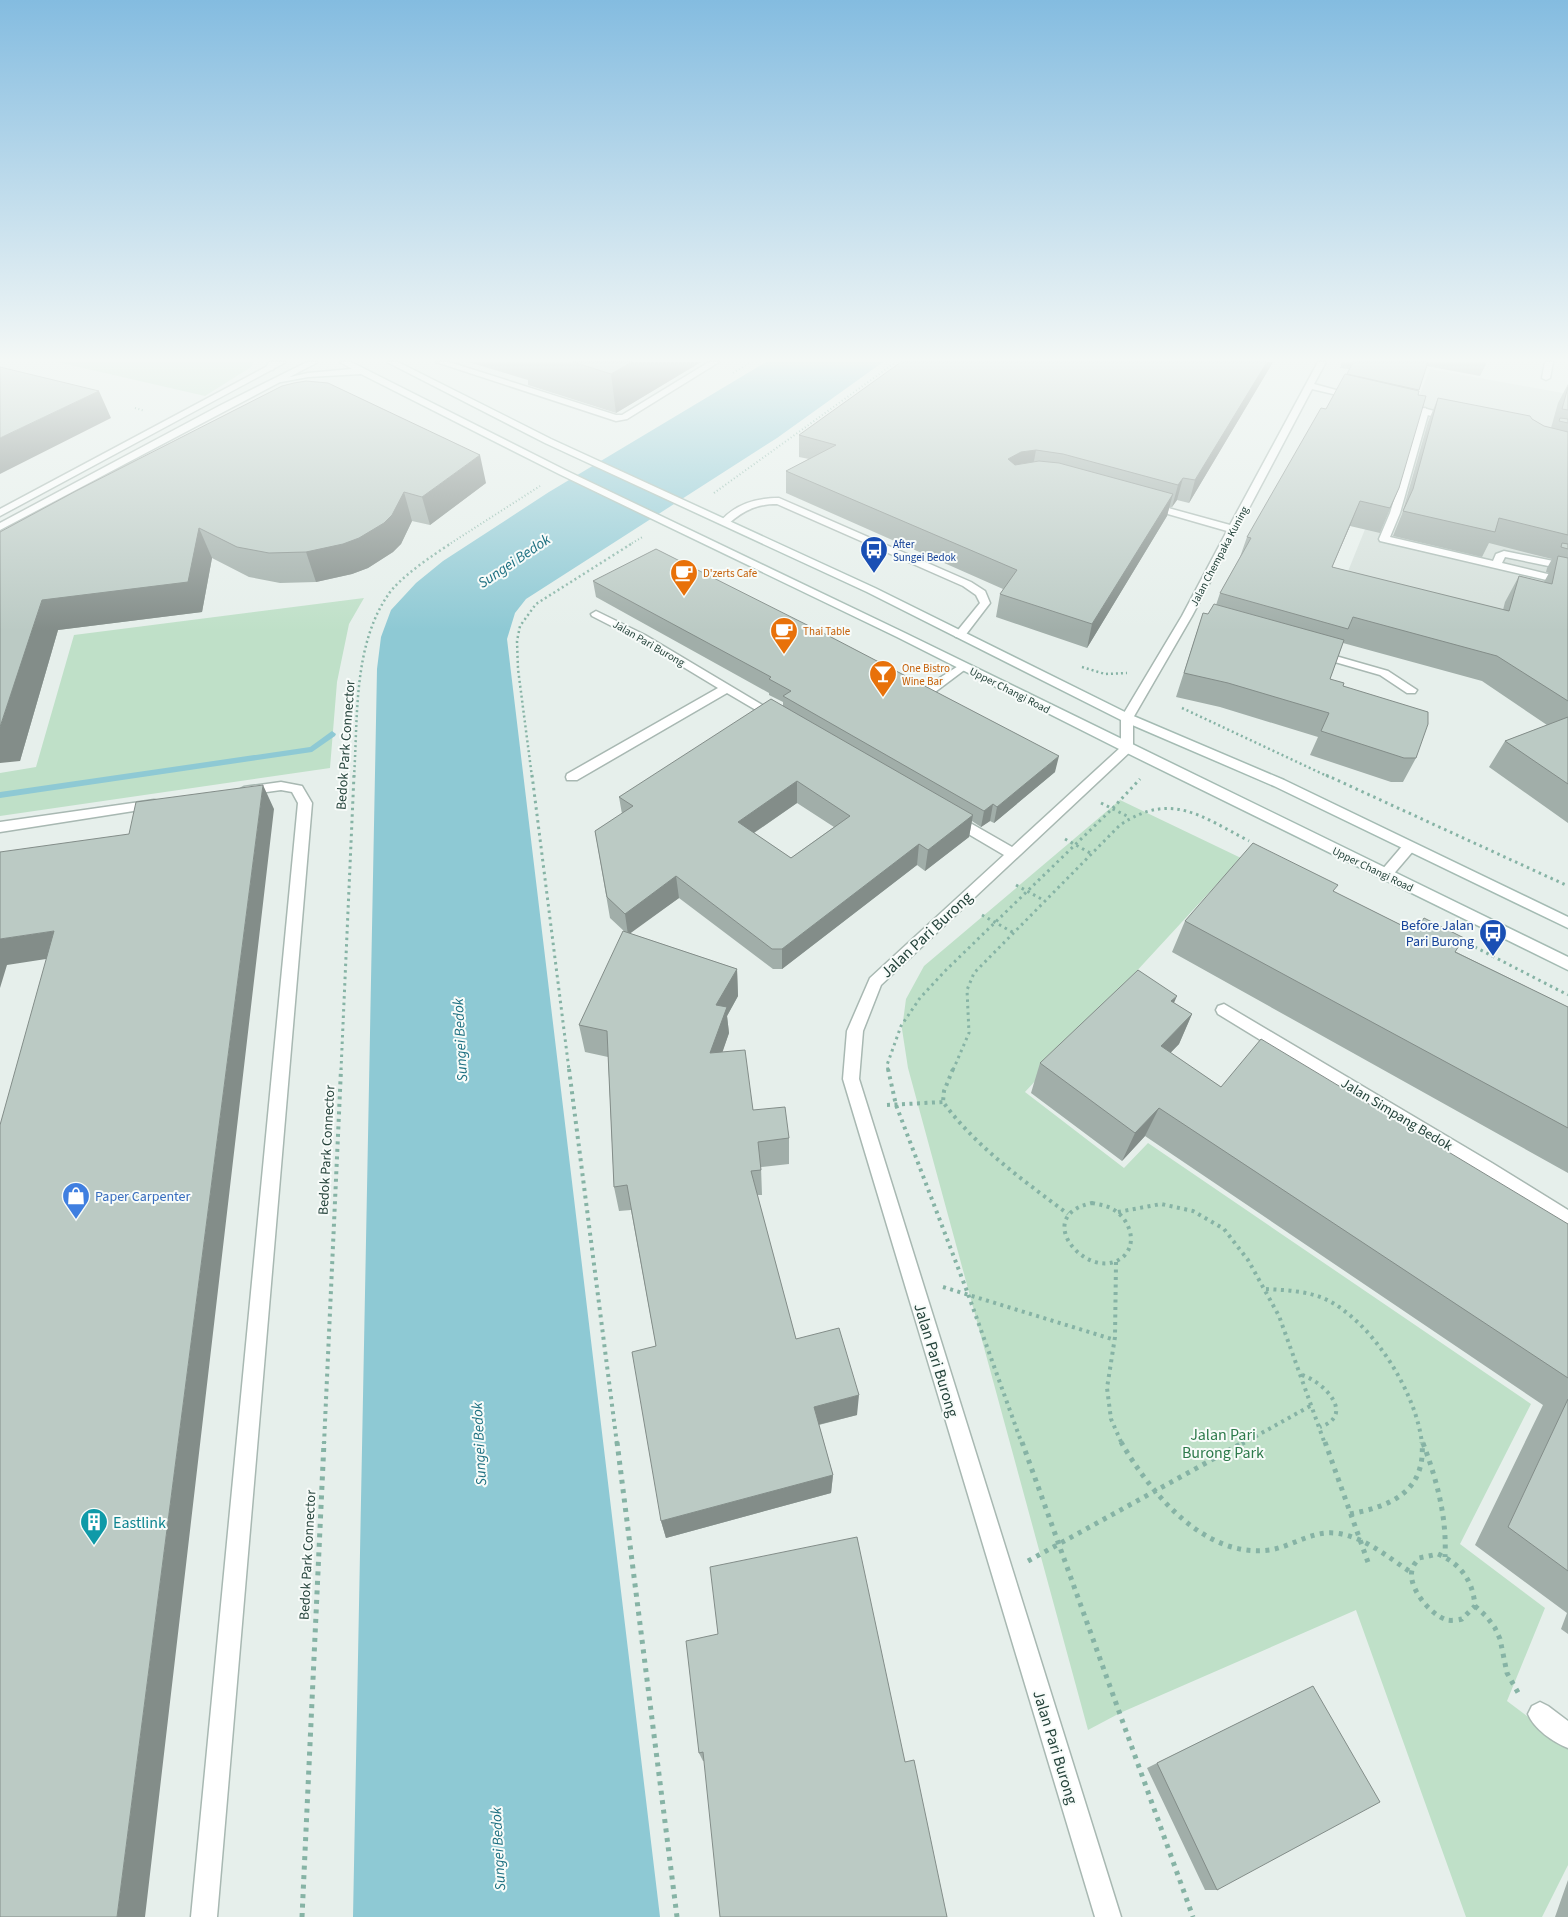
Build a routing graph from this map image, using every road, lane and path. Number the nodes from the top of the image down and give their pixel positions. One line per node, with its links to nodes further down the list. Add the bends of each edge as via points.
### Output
1 (115, 451): 12 (street)
2 (143, 451): 8 (street)
3 (522, 451): 26 (street, Upper Changi Road)
4 (571, 451): 14 (street, Upper Changi Road)
5 (772, 451): 13 (path, via 703,501)
6 (1275, 451): 16 (street, Jalan Chempaka Kuning)
7 (1413, 451): 18 (street, via 1384,539)
8 (96, 477): 9 (street); 15 (street)
9 (114, 480)
10 (543, 484): 88 (path, Bedok Park Connector, via 428,558 390,593 371,624 360,678)
11 (1138, 503): 16 (street)
12 (0, 512)
13 (734, 514): 14 (street); 24 (street, via 752,502 779,502 968,584 981,593 985,603)
14 (724, 522): 24 (street, Upper Changi Road)
15 (0, 528)
16 (1233, 529): 22 (street, Jalan Chempaka Kuning)
17 (652, 531): 89 (path, via 536,604 523,617 517,636 518,669)
18 (1496, 565): 19 (street, via 1504,554); 20 (street)
19 (1568, 567)
20 (1568, 582)
21 (596, 614): 29 (street, Jalan Pari Burong)
22 (1187, 616): 23 (street, Jalan Chempaka Kuning); 33 (street, Jalan Chempaka Kuning)
23 (1199, 621)
24 (960, 635): 33 (street, Upper Changi Road)
25 (1310, 652): 31 (street, via 1384,673)
26 (963, 666): 30 (street); 35 (street, Upper Changi Road)
27 (1077, 666): 28 (path, via 1105,674)
28 (1132, 671)
29 (726, 688): 34 (street, Jalan Pari Burong); 37 (street)
30 (931, 690)
31 (1411, 690)
32 (1182, 708): 53 (path)
33 (1127, 718): 35 (street); 48 (street, Upper Changi Road, via 1279,783)
34 (786, 723)
35 (1126, 748): 38 (street, Jalan Pari Burong); 52 (street, Upper Changi Road)
36 (1142, 776): 41 (path)
37 (572, 777)
38 (1081, 791): 41 (path); 45 (street, Jalan Pari Burong)
39 (232, 793): 87 (street, via 281,786 297,789 305,803)
40 (172, 802): 44 (street)
41 (1112, 809): 43 (path); 47 (path)
42 (939, 811): 49 (street)
43 (1130, 818): 46 (path, via 1157,808 1178,807); 50 (path)
44 (0, 827)
45 (1042, 827): 47 (path); 49 (street, Jalan Pari Burong)
46 (1249, 840)
47 (1074, 844): 50 (path); 54 (path)
48 (1409, 847): 52 (street); 57 (street, Upper Changi Road)
49 (1013, 854): 51 (street, Jalan Pari Burong)
50 (1092, 854): 55 (path)
51 (993, 872): 54 (path); 63 (street, Jalan Pari Burong, via 875,982 856,1031 851,1079)
52 (1386, 874): 59 (street, Upper Changi Road)
53 (1568, 886)
54 (1027, 891): 55 (path); 56 (path)
55 (1046, 901): 58 (path)
56 (995, 922): 58 (path); 62 (path, via 920,998 901,1026 887,1065)
57 (1568, 922)
58 (1014, 933): 61 (path, via 974,973 967,990 969,1033 944,1091)
59 (1568, 964)
60 (1224, 1010): 66 (street, Jalan Simpang Bedok)
61 (943, 1102): 62 (path); 65 (path, via 955,1119 985,1147)
62 (896, 1105): 63 (path); 70 (path)
63 (860, 1107): 68 (street, Jalan Pari Burong)
64 (1118, 1212): 65 (path, via 1091,1203 1078,1206); 67 (path, via 1130,1228 1132,1240 1126,1255); 69 (path, via 1161,1204 1193,1211 1224,1229)
65 (1068, 1214): 67 (path, via 1065,1232 1075,1251 1095,1263)
66 (1568, 1220)
67 (1116, 1262): 71 (path)
68 (912, 1277): 70 (path); 83 (street, Jalan Pari Burong)
69 (1266, 1289): 72 (path); 75 (path, via 1319,1297 1366,1332 1382,1350 1402,1384)
70 (968, 1294): 71 (path); 79 (path)
71 (1115, 1340): 76 (path, via 1108,1368 1109,1410 1115,1431 1132,1462)
72 (1301, 1375): 73 (path); 74 (path, via 1323,1385 1335,1405 1333,1422)
73 (1312, 1405): 74 (path); 76 (path)
74 (1320, 1427): 77 (path)
75 (1422, 1440): 77 (path, via 1423,1461 1412,1485 1392,1502); 80 (path, via 1443,1508 1447,1536)
76 (1154, 1492): 78 (path, via 1171,1511 1215,1540 1236,1548 1273,1550 1323,1532 1339,1533); 79 (path)
77 (1350, 1514): 78 (path)
78 (1360, 1541): 81 (path); 82 (path)
79 (1058, 1545): 83 (path); 91 (path)
80 (1445, 1557): 82 (path, via 1438,1554 1422,1556 1414,1562); 84 (path, via 1456,1564 1470,1581)
81 (1369, 1566)
82 (1412, 1573): 84 (path, via 1419,1598 1439,1616 1461,1620 1468,1617)
83 (1003, 1575): 90 (street, Jalan Pari Burong)
84 (1475, 1606): 85 (path, via 1498,1633 1512,1686)
85 (1540, 1714): 86 (street)
86 (1568, 1736)
87 (204, 1917)
88 (302, 1917)
89 (677, 1917)
90 (1108, 1917)
91 (1193, 1917)

